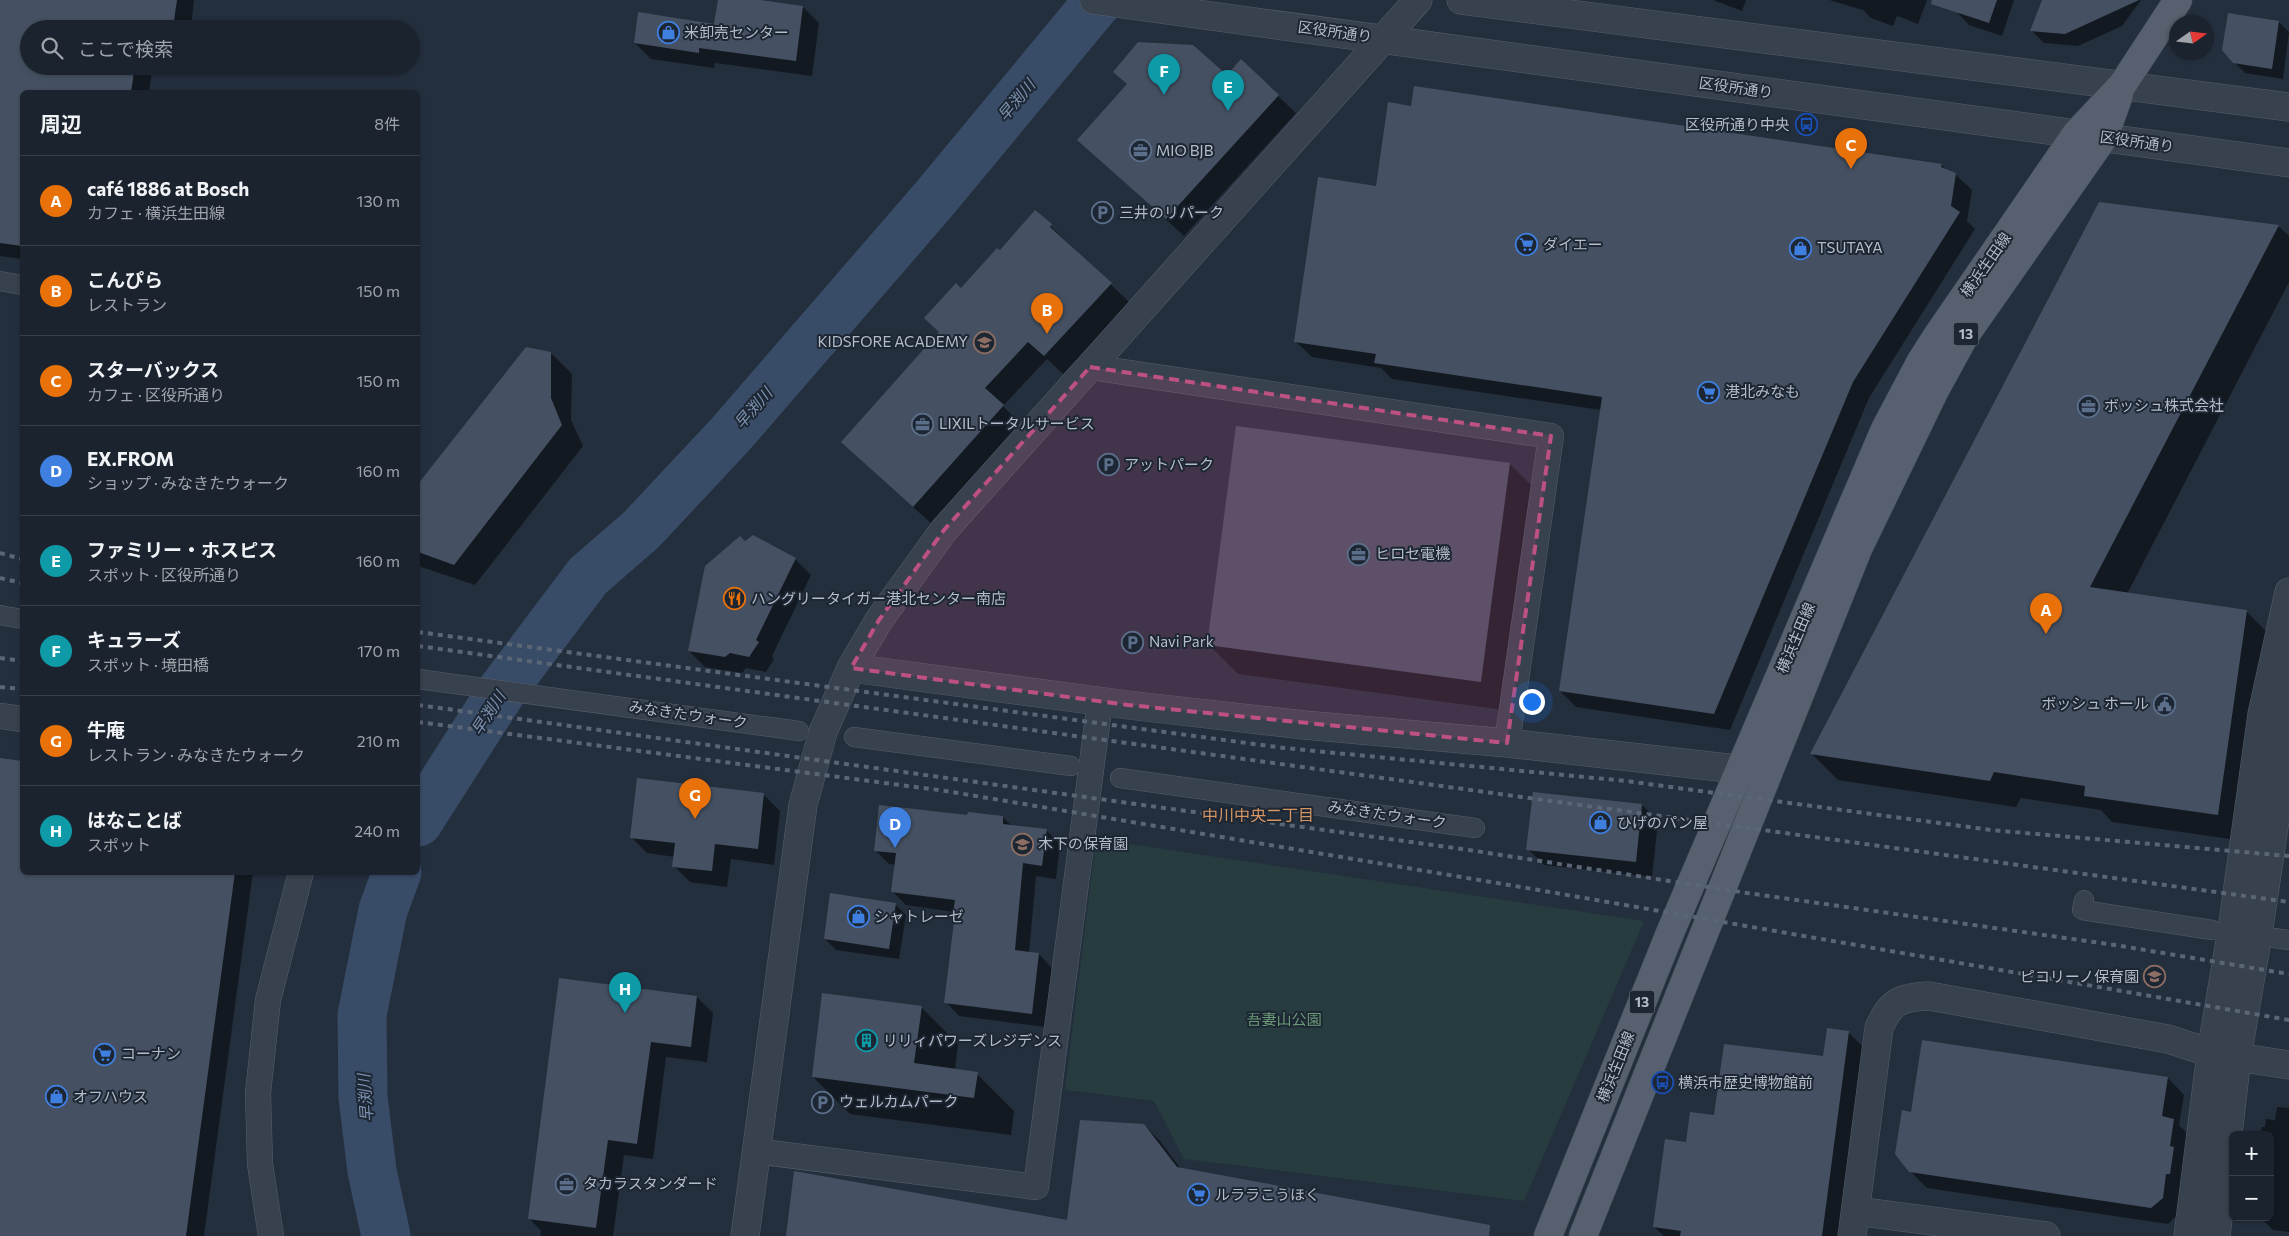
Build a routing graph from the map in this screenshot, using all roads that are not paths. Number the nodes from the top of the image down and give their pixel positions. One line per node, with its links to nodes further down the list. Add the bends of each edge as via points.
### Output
1 (1094, 0): 5 (street, 区役所通り)
2 (1418, 0): 5 (street)
3 (1461, 0): 6 (street)
4 (2178, 0): 6 (main road, 横浜生田線 / 13)
5 (1384, 38): 8 (street, 区役所通り); 13 (street)
6 (2124, 84): 7 (street); 8 (main road, 横浜生田線 / 13); 9 (main road, 横浜生田線 / 13)
7 (2289, 107)
8 (2076, 134): 9 (street, 区役所通り); 26 (main road, 横浜生田線 / 13, via 1921,361 1885,429)
9 (2104, 137): 10 (street, 区役所通り); 27 (main road, 横浜生田線 / 13, via 1964,337 1858,549)
10 (2289, 163)
11 (0, 282): 12 (street)
12 (20, 285)
13 (1090, 367): 17 (street, via 944,530 879,620); 24 (street, via 1551,436)
14 (2288, 602): 29 (street, via 2262,714); 30 (street)
15 (0, 615): 16 (street)
16 (20, 619)
17 (850, 668): 19 (street); 37 (street, via 823,732 803,805)
18 (420, 679): 22 (street, みなきたウォーク)
19 (1100, 702): 24 (street); 37 (street, via 1036,1188)
20 (0, 716): 21 (street)
21 (20, 719)
22 (799, 731)
23 (854, 736): 25 (street)
24 (1507, 743): 26 (street)
25 (1071, 766)
26 (1740, 769): 27 (street); 41 (main road, 横浜生田線 / 13)
27 (1768, 772): 42 (main road, 横浜生田線 / 13)
28 (1120, 778): 31 (street, みなきたウォーク)
29 (2251, 796): 30 (street); 35 (street, via 2232,930)
30 (2283, 801): 35 (street, via 2258,934)
31 (1475, 828)
32 (299, 875): 39 (street, via 268,1000 258,1093 260,1164)
33 (2084, 900): 34 (street, via 2082,910)
34 (2212, 930)
35 (2224, 1055): 36 (street); 38 (street, via 2168,1039 1929,996 1912,996 1896,1002 1885,1013 1878,1028); 44 (street); 45 (street)
36 (2289, 1065)
37 (756, 1151): 40 (street)
38 (1854, 1223): 43 (street)
39 (271, 1236)
40 (745, 1236)
41 (1548, 1236)
42 (1583, 1236)
43 (2046, 1236)
44 (2188, 1236)
45 (2216, 1236)

